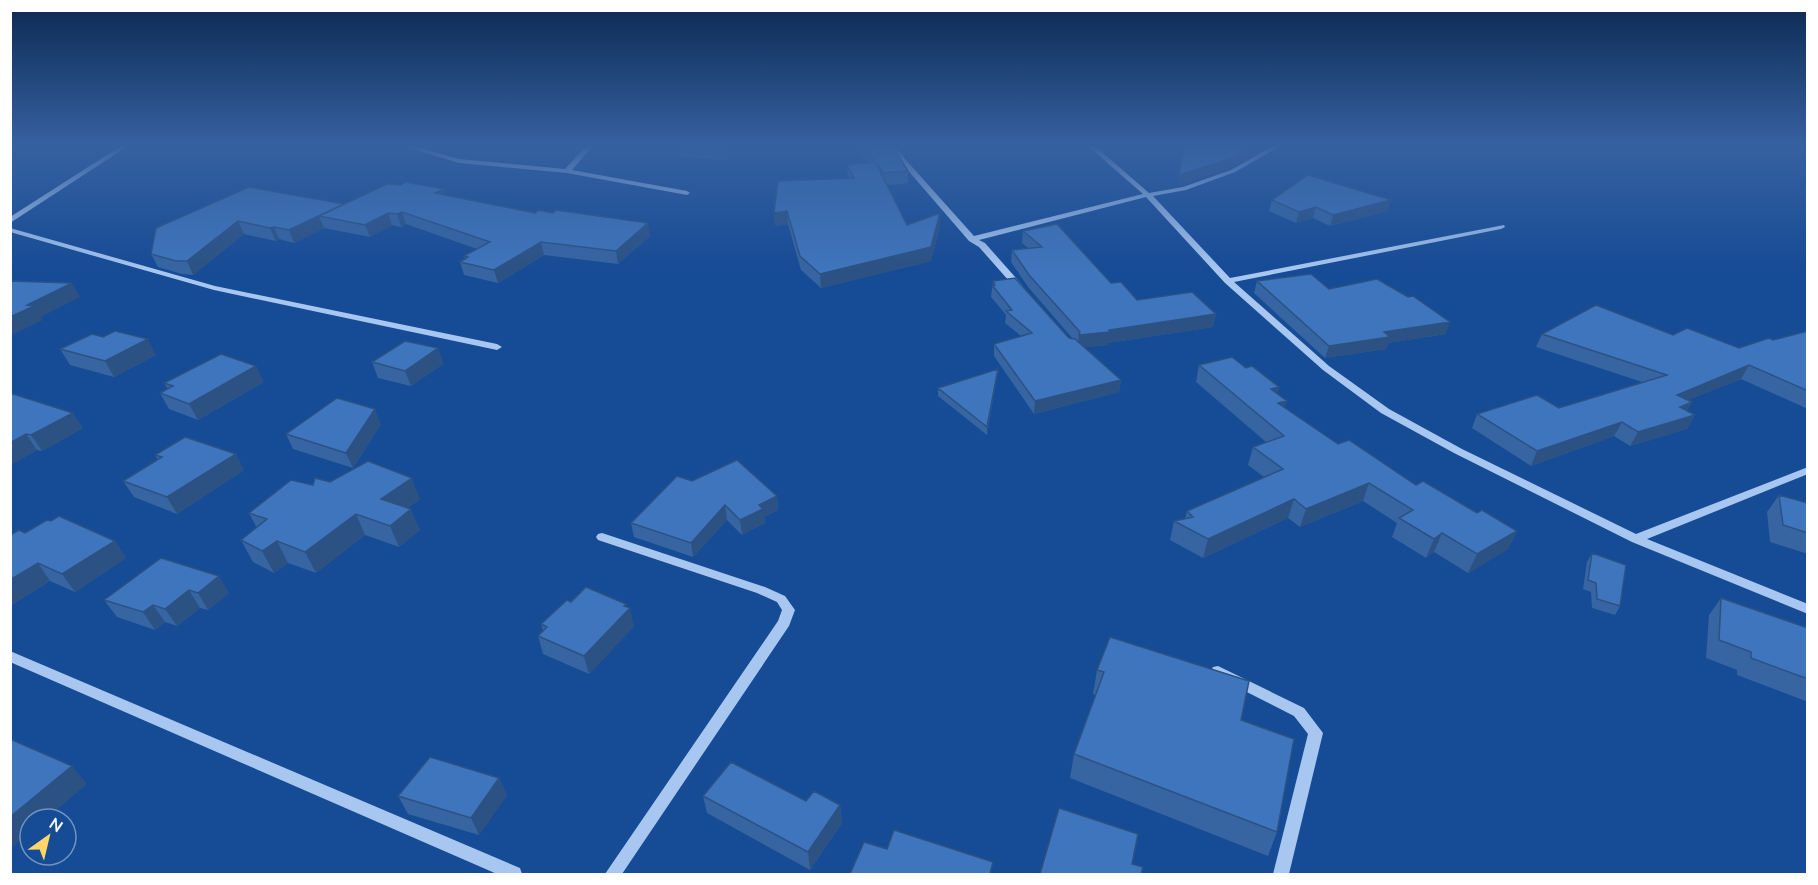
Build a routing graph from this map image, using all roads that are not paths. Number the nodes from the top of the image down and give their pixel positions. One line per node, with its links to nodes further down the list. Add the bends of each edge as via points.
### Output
1 (62, 187): 8 (street)
2 (656, 187): 6 (street)
3 (927, 187): 11 (street)
4 (1140, 187): 7 (street)
5 (1189, 187): 7 (street)
6 (687, 193)
7 (1149, 195): 11 (street); 12 (street)
8 (10, 221)
9 (1501, 227): 12 (street)
10 (10, 230): 14 (street, via 214,288)
11 (972, 239): 13 (street)
12 (1228, 281): 17 (street, via 1326,368 1385,411)
13 (1024, 291)
14 (497, 348)
15 (1808, 470): 17 (street)
16 (602, 537): 22 (street, via 760,590 781,599 789,610 784,623)
17 (1636, 539): 18 (street)
18 (1808, 609)
19 (10, 656): 21 (street)
20 (1218, 671): 23 (street, via 1299,712 1316,733)
21 (514, 874)
22 (613, 874)
23 (1281, 874)

